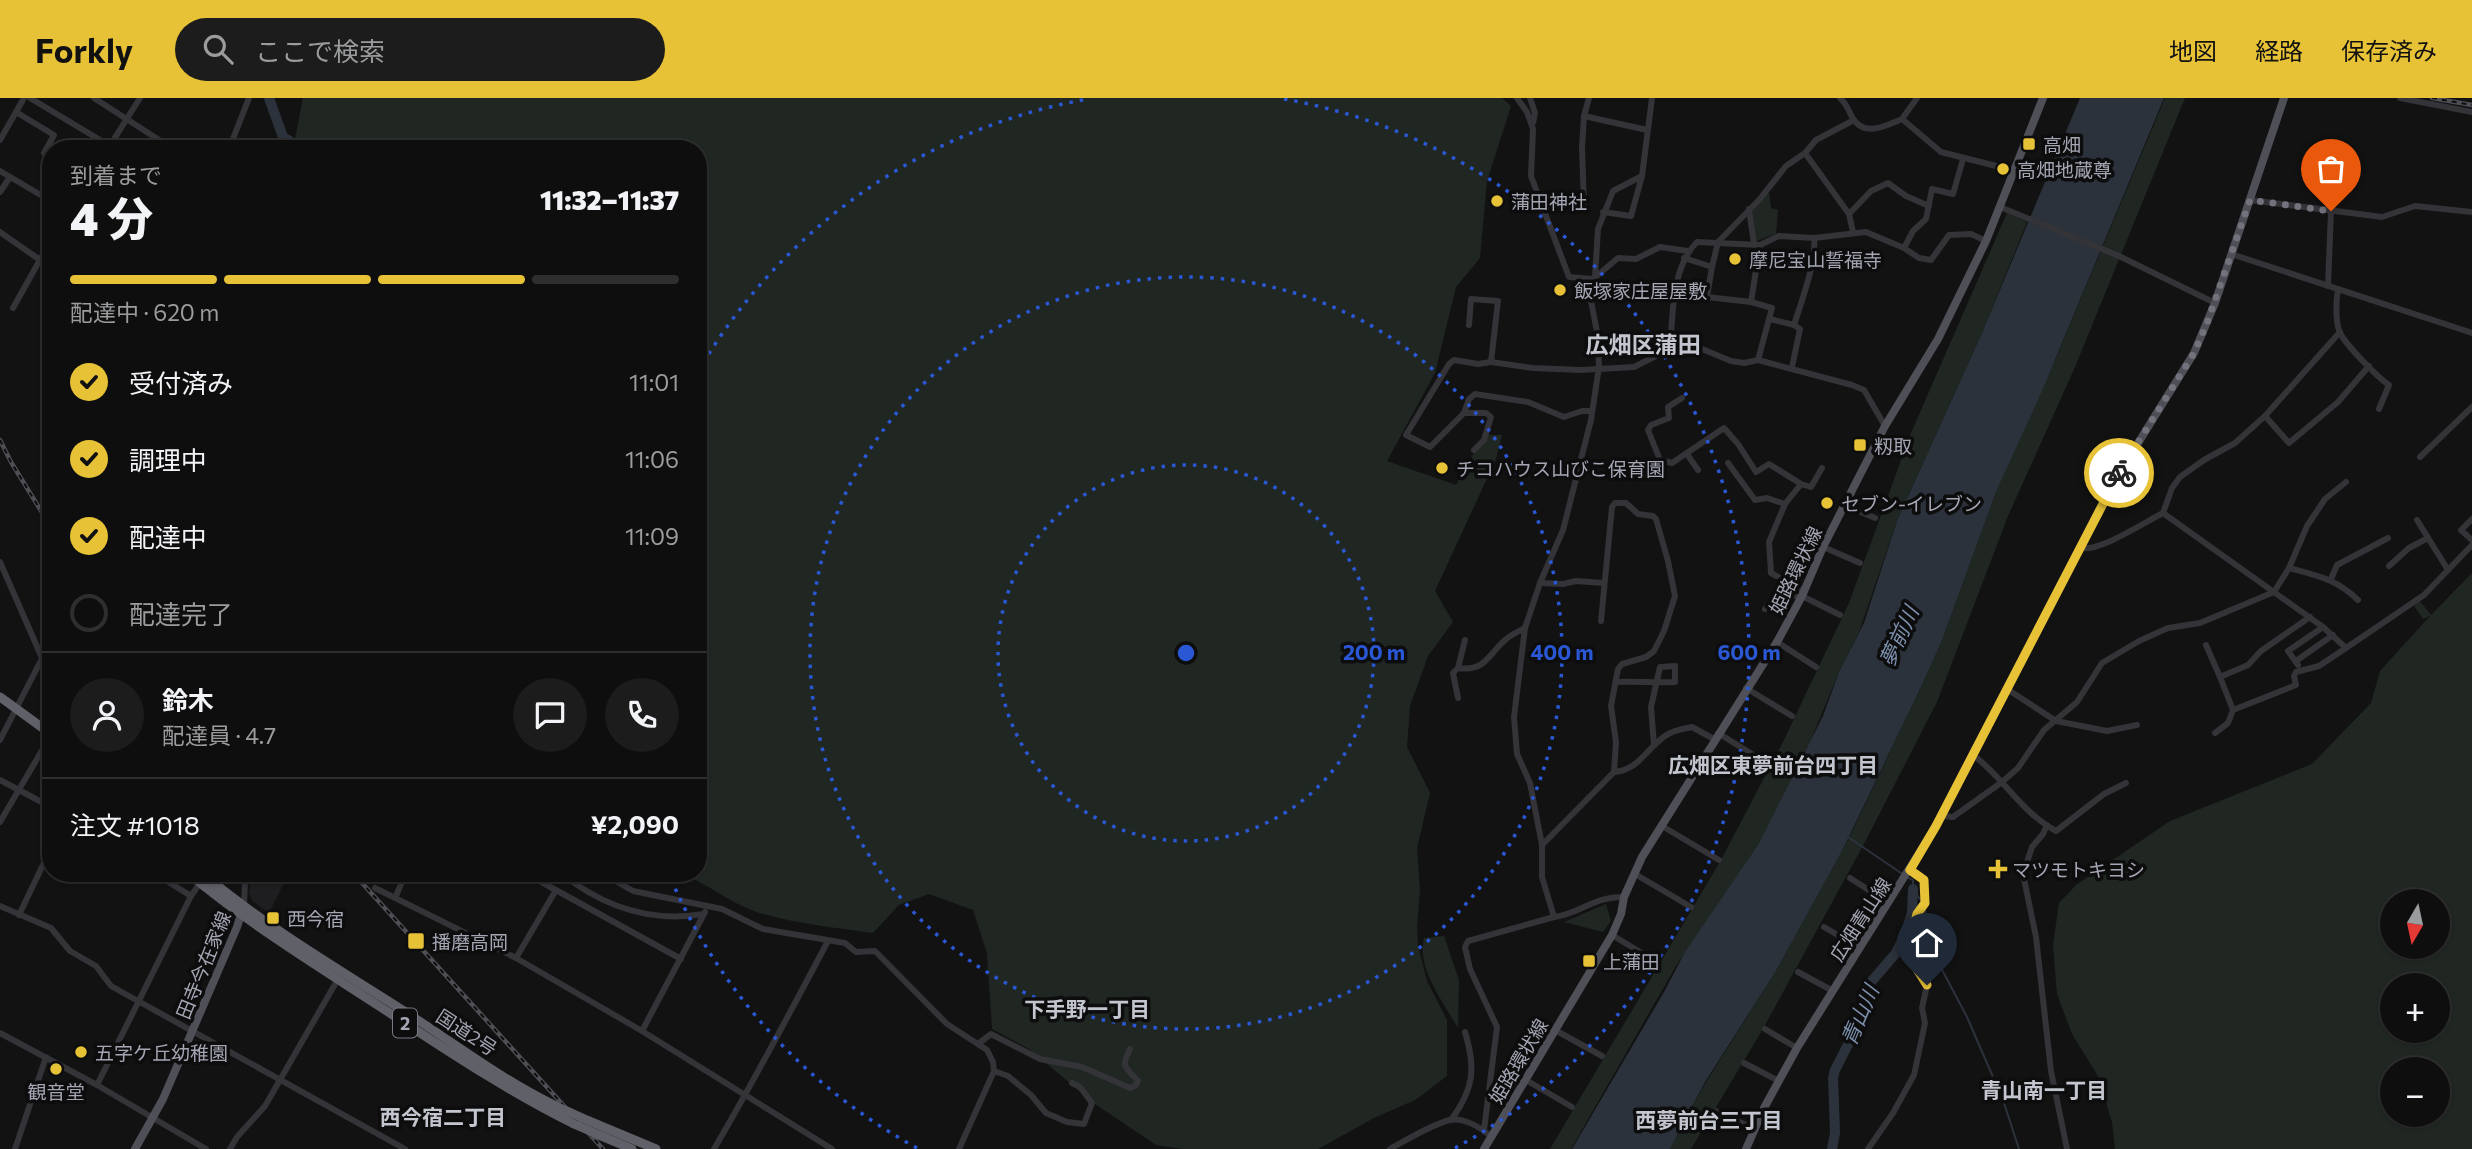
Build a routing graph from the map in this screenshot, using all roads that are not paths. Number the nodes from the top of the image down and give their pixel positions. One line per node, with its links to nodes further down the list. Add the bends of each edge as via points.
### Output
1 (24, 98): 16 (street)
2 (30, 98): 26 (street)
3 (94, 98): 20 (street)
4 (140, 98): 20 (street)
5 (249, 98): 29 (street)
6 (1517, 98): 22 (street)
7 (1530, 98): 22 (street, via 1535,113)
8 (1589, 98): 18 (street)
9 (1652, 98): 23 (street)
10 (1840, 98): 21 (street)
11 (1917, 98): 19 (street)
12 (2043, 98): 32 (main road, 姫路環状線)
13 (2284, 98): 38 (main road, 広畑青山線)
14 (2400, 98): 15 (street)
15 (2409, 99): 17 (street)
16 (16, 112): 24 (street); 25 (street, via 54,135)
17 (2472, 112)
18 (1584, 116): 23 (street); 39 (street)
19 (1902, 119): 21 (street, via 1877,129 1864,129); 31 (street, via 1941,152)
20 (127, 120): 27 (street); 28 (street)
21 (1854, 120): 30 (street, via 1816,141)
22 (1533, 130): 59 (street, via 1531,176 1569,277)
23 (1647, 130): 34 (street)
24 (0, 140)
25 (51, 140)
26 (98, 140)
27 (114, 140)
28 (159, 140)
29 (233, 140)
30 (1805, 153): 42 (street, via 1786,166); 46 (street)
31 (1963, 159): 32 (street); 40 (street, via 1953,194 1932,189)
32 (2012, 170): 41 (main road, 姫路環状線)
33 (0, 172): 35 (street)
34 (1642, 176): 44 (street, via 1613,191); 44 (street, via 1631,216)
35 (10, 177): 36 (street); 37 (street)
36 (0, 192)
37 (42, 196)
38 (2250, 200): 43 (street); 54 (main road, 広畑青山線)
39 (1584, 205)
40 (1929, 206): 46 (street, via 1888,183 1871,191); 53 (street, via 1926,219)
41 (2000, 207): 50 (main road, 姫路環状線); 63 (street, via 2119,256)
42 (1749, 209): 51 (street); 52 (street)
43 (2331, 211): 45 (street, via 2382,217 2415,205); 60 (street)
44 (1603, 212): 59 (street)
45 (2472, 212)
46 (1849, 214): 48 (street)
47 (0, 232): 57 (street)
48 (1853, 232): 49 (street); 53 (street, via 1879,236)
49 (1814, 238): 52 (street, via 1779,236); 67 (street)
50 (1986, 241): 53 (street, via 1971,234 1949,235 1931,260); 82 (main road, 姫路環状線, via 1938,339)
51 (1718, 242): 52 (street); 55 (street, via 1697,242); 58 (street)
52 (1757, 244): 62 (street)
53 (1904, 248)
54 (2231, 254): 60 (street); 63 (main road, 広畑青山線)
55 (1686, 255): 58 (street); 59 (street, via 1660,247 1636,259 1618,258); 70 (street)
56 (42, 256): 57 (street)
57 (40, 260): 64 (street)
58 (1712, 267): 62 (street, via 1707,297)
59 (1594, 278): 74 (street, via 1590,296)
60 (2328, 285): 61 (street)
61 (2338, 289): 68 (street); 69 (street)
62 (1751, 302): 65 (street, via 1772,308)
63 (2215, 303): 101 (main road, 広畑青山線, via 2194,353 2117,477)
64 (13, 307)
65 (1770, 319): 67 (street); 71 (street)
66 (1469, 325): 72 (street, via 1471,299 1498,301)
67 (1794, 325): 75 (street, via 1800,329)
68 (2340, 332): 73 (street); 81 (street)
69 (2472, 333)
70 (1670, 349): 71 (street, via 1702,349 1744,363); 74 (street, via 1634,367)
71 (1758, 360): 75 (street)
72 (1491, 362): 74 (street, via 1534,368); 80 (street, via 1454,360 1449,364 1406,435 1430,447)
73 (2369, 366): 78 (street, via 2389,385); 81 (street, via 2338,402 2289,443)
74 (1599, 367): 79 (street)
75 (1792, 367): 82 (street, via 1864,390)
76 (1682, 398): 84 (street, via 1668,407 1669,418 1648,430 1660,460 1672,463)
77 (2472, 407): 85 (street)
78 (2379, 409)
79 (1592, 411): 80 (street, via 1564,417 1528,402 1475,394); 108 (street, via 1563,530)
80 (1464, 412): 83 (street, via 1491,418 1488,433)
81 (2265, 416): 93 (street, via 2235,443 2180,477)
82 (1885, 426): 92 (main road, 姫路環状線)
83 (1474, 450)
84 (1687, 454): 88 (street); 90 (street, via 1724,428 1756,471 1769,464)
85 (2420, 457)
86 (1728, 463): 91 (street, via 1755,500)
87 (1822, 468): 90 (street, via 1811,487)
88 (1698, 470)
89 (2346, 482): 105 (street, via 2325,499)
90 (1801, 484): 91 (street)
91 (1786, 504): 111 (street, via 1769,542 1771,573)
92 (1845, 505): 94 (street); 100 (main road, 姫路環状線)
93 (2163, 513): 101 (street, via 2089,550); 110 (street)
94 (1875, 518)
95 (2472, 519): 99 (street, via 2461,530)
96 (2417, 520): 98 (street)
97 (2388, 538): 107 (street, via 2337,565)
98 (2428, 538): 104 (street); 106 (street)
99 (2472, 543): 106 (street)
100 (1824, 547): 103 (street); 111 (main road, 姫路環状線)
101 (2080, 548): 130 (main road, 広畑青山線)
102 (0, 562): 124 (street)
103 (1860, 563)
104 (2389, 566)
105 (2289, 568): 107 (street); 110 (street)
106 (2448, 570): 123 (street, via 2412,604)
107 (2331, 579): 112 (street)
108 (1540, 583): 109 (street); 117 (street)
109 (1604, 583): 116 (street); 128 (street, via 1612,507 1626,503 1638,514 1653,516 1675,596 1654,651 1622,664)
110 (2274, 592): 115 (street); 136 (street, via 2200,623 2168,628 2115,654 2102,663 2077,702)
111 (1802, 595): 113 (street); 114 (street); 121 (main road, 姫路環状線)
112 (2358, 600)
113 (1765, 609)
114 (1840, 615)
115 (2310, 617): 118 (street); 127 (street, via 2260,651 2248,665)
116 (1601, 621)
117 (1525, 628): 126 (street, via 1505,639 1493,656 1475,668); 156 (street, via 1514,717 1517,754 1530,783)
118 (2325, 628): 119 (street); 119 (street, via 2288,651 2297,663)
119 (2333, 635): 123 (street)
120 (1465, 640): 126 (street)
121 (1777, 642): 125 (street); 129 (main road, 姫路環状線)
122 (2206, 645): 127 (street)
123 (2346, 648): 134 (street, via 2319,666 2296,671 2296,685)
124 (42, 658): 133 (street)
125 (1816, 667)
126 (1458, 668): 132 (street, via 1453,673)
127 (2220, 677): 134 (street)
128 (1616, 682): 142 (street, via 1656,683 1651,708); 146 (street, via 1611,706)
129 (1746, 688): 135 (street); 140 (main road, 姫路環状線)
130 (2007, 689): 136 (street); 144 (main road, 広畑青山線)
131 (0, 697): 133 (highway)
132 (1458, 698)
133 (17, 708): 137 (highway); 141 (street)
134 (2233, 710): 139 (street, via 2228,723)
135 (1792, 716)
136 (2056, 721): 138 (street, via 2108,731); 148 (street)
137 (42, 722)
138 (2137, 725)
139 (2215, 733)
140 (1716, 736): 142 (street, via 1692,727 1674,731); 145 (street); 155 (main road, 姫路環状線)
141 (0, 740)
142 (1654, 745): 146 (street, via 1638,764)
143 (42, 749): 150 (street)
144 (1973, 754): 148 (street); 152 (main road, 広畑青山線)
145 (1768, 764)
146 (1614, 772): 156 (street)
147 (0, 779): 150 (street)
148 (2002, 782): 152 (street, via 1953,817); 154 (street)
149 (2126, 783): 154 (street, via 2104,794 2059,830)
150 (17, 790): 151 (street); 153 (street)
151 (42, 802)
152 (1942, 816): 159 (main road, 広畑青山線)
153 (0, 822)
154 (2047, 825): 233 (street, via 2032,847 2023,874)
155 (1662, 826): 157 (street); 160 (main road, 姫路環状線)
156 (1542, 845): 182 (street, via 1542,877)
157 (1719, 860)
158 (42, 867): 181 (street)
159 (1909, 872): 175 (main road, 広畑青山線); 232 (street, via 1924,880 1925,903 1910,941 1917,969 1927,985 1921,1047 1914,1075)
160 (1635, 874): 173 (main road, 姫路環状線); 178 (street)
161 (1850, 878): 175 (street)
162 (168, 882): 172 (street)
163 (199, 882): 172 (street)
164 (206, 882): 179 (highway, 国道2号 / 2)
165 (245, 882): 179 (street)
166 (402, 882): 174 (street)
167 (541, 882): 171 (street)
168 (575, 882): 180 (street, via 613,907 649,915)
169 (618, 882): 177 (street, via 634,891)
170 (376, 888): 174 (street)
171 (556, 890): 187 (street); 188 (street)
172 (191, 896): 193 (street)
173 (1624, 897): 182 (street, via 1583,905 1569,915); 184 (main road, 姫路環状線)
174 (394, 898): 187 (street)
175 (1889, 903): 186 (main road, 広畑青山線)
176 (0, 906): 181 (street)
177 (708, 906): 180 (street); 185 (street, via 764,929)
178 (1691, 907)
179 (242, 910): 191 (highway, 国道2号 / 2); 196 (main road, 田寺今在家線); 225 (highway, 国道2号 / 2, bridge, via 499,1074 556,1106)
180 (704, 914): 188 (street)
181 (19, 915): 193 (street, via 51,928 70,951 96,965 111,986)
182 (1555, 917): 218 (street, via 1468,941 1465,947 1470,969 1497,1027)
183 (1824, 927): 186 (street)
184 (1612, 935): 189 (street); 195 (main road, 姫路環状線)
185 (828, 941): 200 (street, via 845,943 856,952 874,951 947,1024); 212 (street)
186 (1860, 948): 192 (main road, 広畑青山線)
187 (516, 958): 197 (street)
188 (681, 959): 197 (street)
189 (1658, 963)
190 (1798, 972): 192 (street)
191 (338, 979): 207 (street); 224 (highway, 国道2号 / 2, bridge, via 521,1097)
192 (1833, 991): 201 (main road, 広畑青山線)
193 (139, 1001): 196 (street); 211 (street)
194 (1765, 1029): 201 (street)
195 (1555, 1030): 203 (street); 208 (main road, 姫路環状線)
196 (192, 1031): 207 (street); 215 (main road, 田寺今在家線)
197 (642, 1031): 212 (street)
198 (1465, 1032): 216 (street, via 1472,1056 1471,1083)
199 (0, 1033): 204 (street)
200 (978, 1044): 202 (street, via 991,1034 1040,1059 1082,1067 1130,1088 1138,1081 1124,1066); 206 (street, via 987,1050)
201 (1797, 1048): 209 (main road, 広畑青山線)
202 (1130, 1049)
203 (1602, 1056)
204 (46, 1057): 211 (street); 219 (street)
205 (1744, 1063): 209 (street)
206 (994, 1070): 210 (street, via 1031,1095 1046,1113 1084,1124 1092,1103); 228 (street)
207 (280, 1079): 222 (street); 223 (street)
208 (1526, 1080): 213 (street); 218 (main road, 姫路環状線)
209 (1779, 1082): 217 (main road, 広畑青山線)
210 (1072, 1083)
211 (97, 1085): 215 (street)
212 (746, 1096): 226 (street); 227 (street)
213 (1572, 1107)
214 (1715, 1111): 217 (street)
215 (153, 1118): 220 (main road, 田寺今在家線); 221 (street)
216 (1451, 1119): 218 (street); 229 (street)
217 (1755, 1129): 231 (main road, 広畑青山線)
218 (1487, 1133): 230 (main road, 姫路環状線)
219 (15, 1149)
220 (135, 1149)
221 (206, 1149)
222 (230, 1149)
223 (405, 1149)
224 (632, 1149)
225 (656, 1149)
226 (714, 1149)
227 (832, 1149)
228 (959, 1149)
229 (1390, 1149)
230 (1484, 1149)
231 (1746, 1149)
232 (1868, 1149)
233 (2067, 1149)

